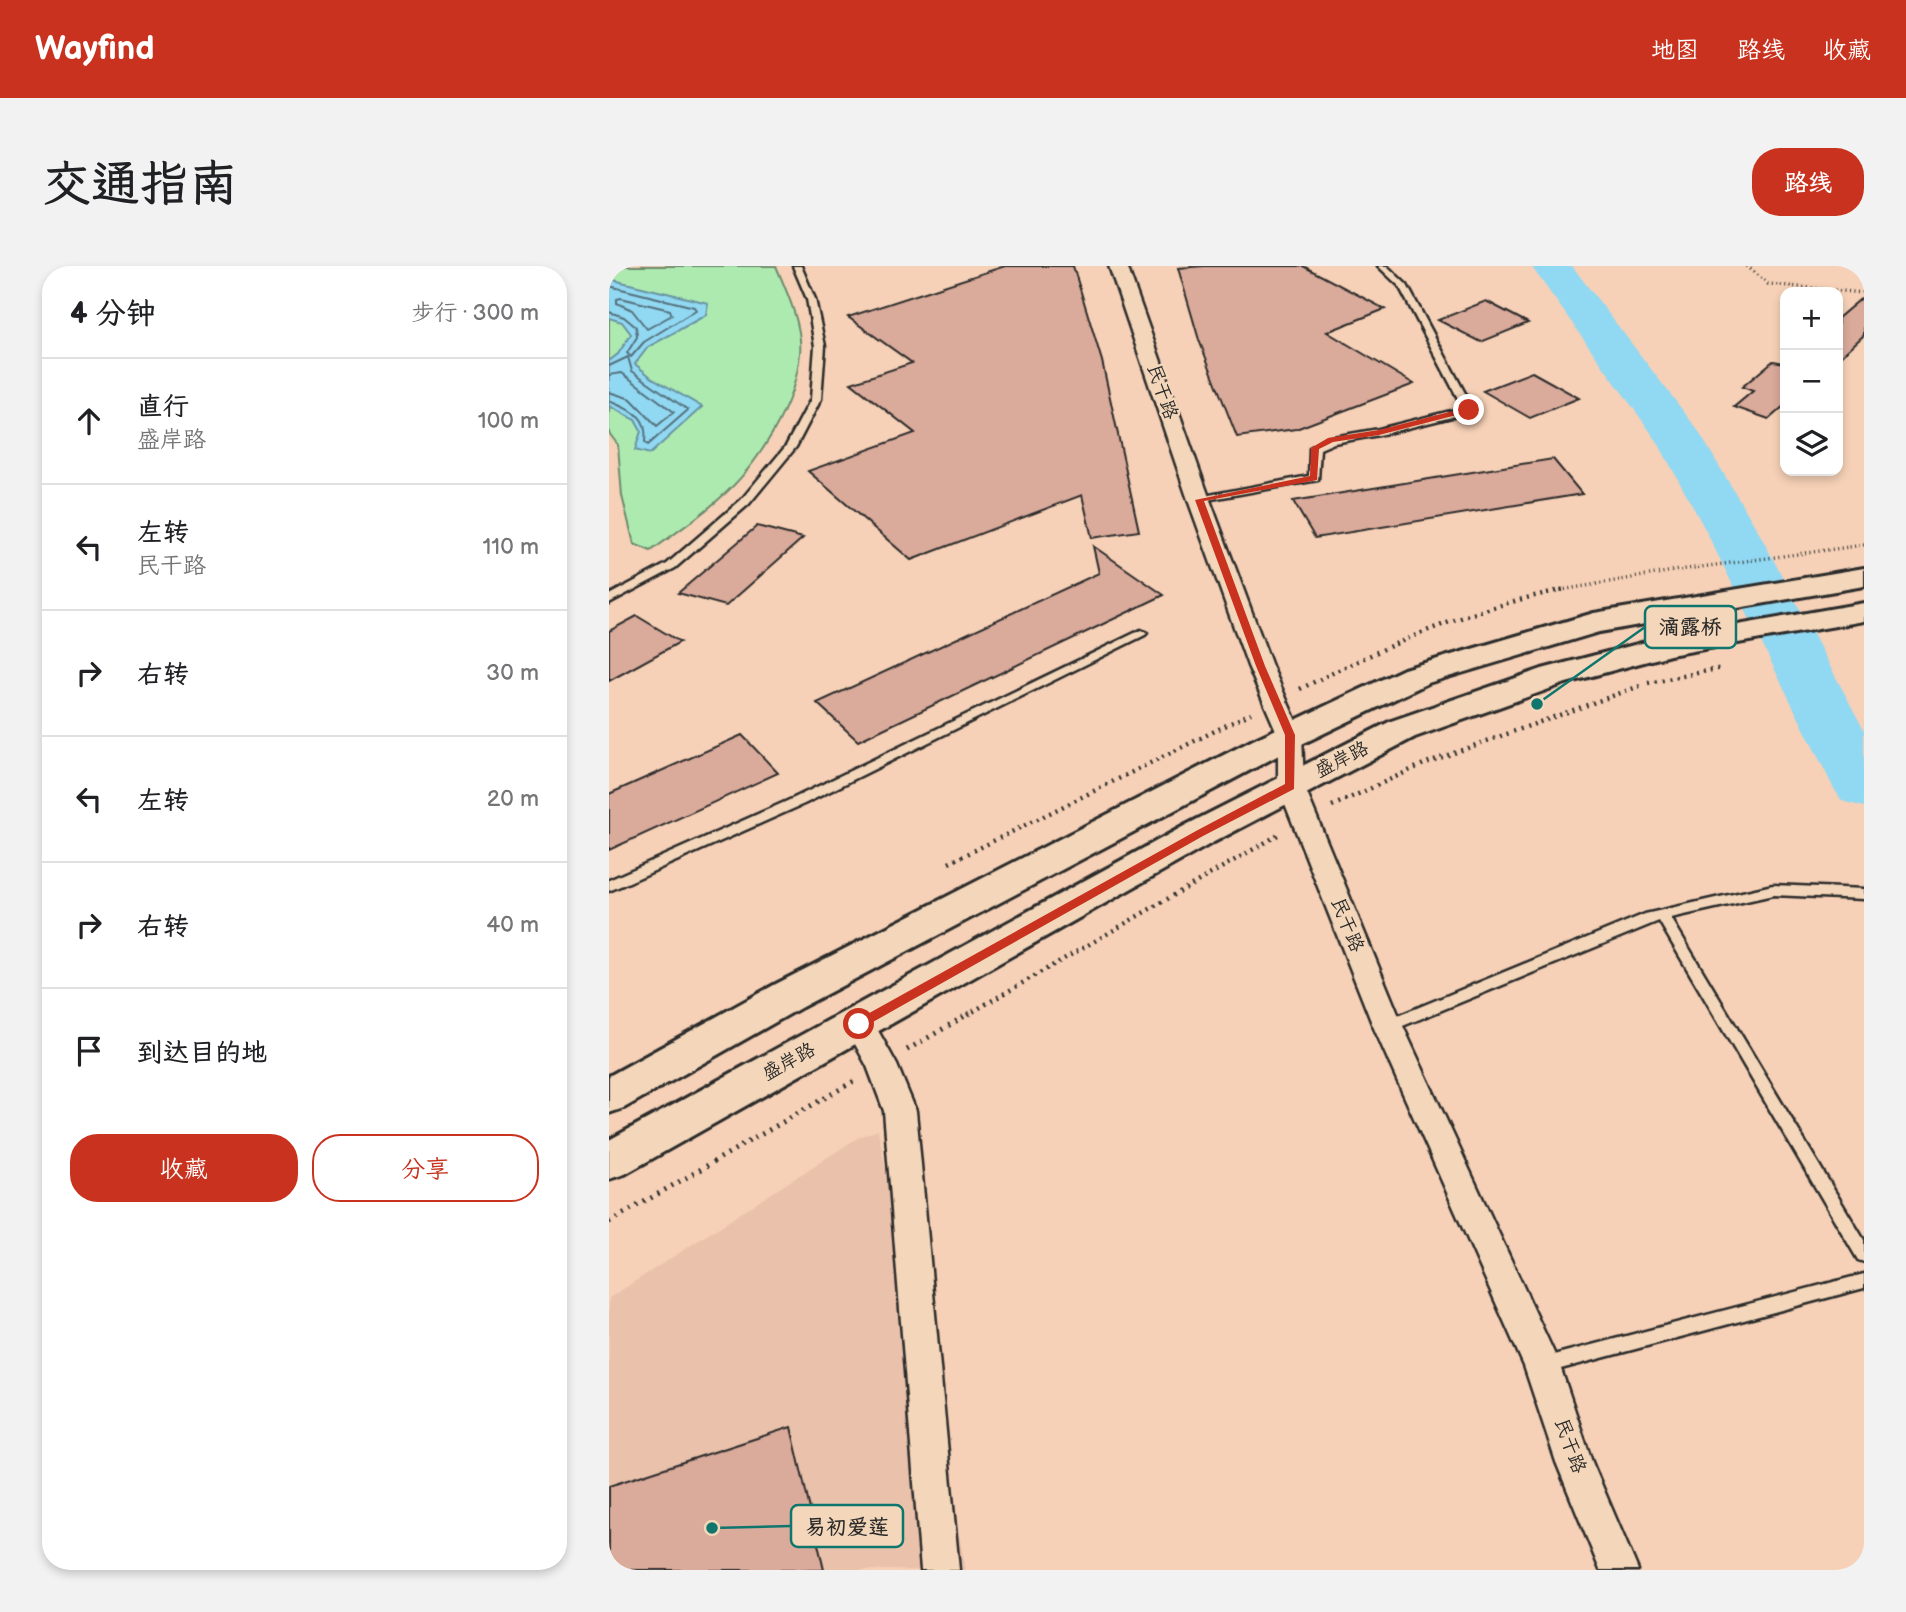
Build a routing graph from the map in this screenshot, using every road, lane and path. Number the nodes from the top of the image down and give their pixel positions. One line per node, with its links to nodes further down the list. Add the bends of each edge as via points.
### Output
1 (797, 266): 10 (lane, via 811,299 820,345 816,399 791,447 745,502 671,566)
2 (1118, 266): 6 (street, 民干路)
3 (1382, 266): 6 (lane, via 1403,285 1469,410 1331,440 1315,448 1314,478)
4 (1747, 266): 5 (path, via 1768,284)
5 (1864, 293)
6 (1199, 500): 14 (street, 民干路)
7 (1864, 545): 8 (path)
8 (1702, 566)
9 (1864, 577): 14 (main road, via 1594,624 1416,676)
10 (609, 600)
11 (1864, 612): 13 (main road, 盛岸路, via 1816,619)
12 (1141, 634): 16 (lane, via 799,801)
13 (1730, 651): 15 (path, via 1426,763); 15 (main road, 盛岸路, via 1668,646 1554,676 1403,729)
14 (1290, 735): 15 (street, 民干路); 22 (main road, via 788,996)
15 (1297, 803): 19 (main road, 盛岸路, via 1199,834); 20 (street, 民干路); 21 (path)
16 (609, 886)
17 (1864, 894): 18 (lane, via 1773,890)
18 (1662, 915): 20 (lane); 25 (lane)
19 (859, 1024): 21 (street); 23 (main road, 盛岸路)
20 (1388, 1026): 27 (street, 民干路)
21 (882, 1065): 24 (path); 28 (street, via 900,1111)
22 (609, 1096)
23 (609, 1161)
24 (609, 1222)
25 (1864, 1255)
26 (1864, 1281): 27 (lane)
27 (1542, 1366): 29 (street, 民干路, via 1574,1462)
28 (940, 1570)
29 (1619, 1570)

